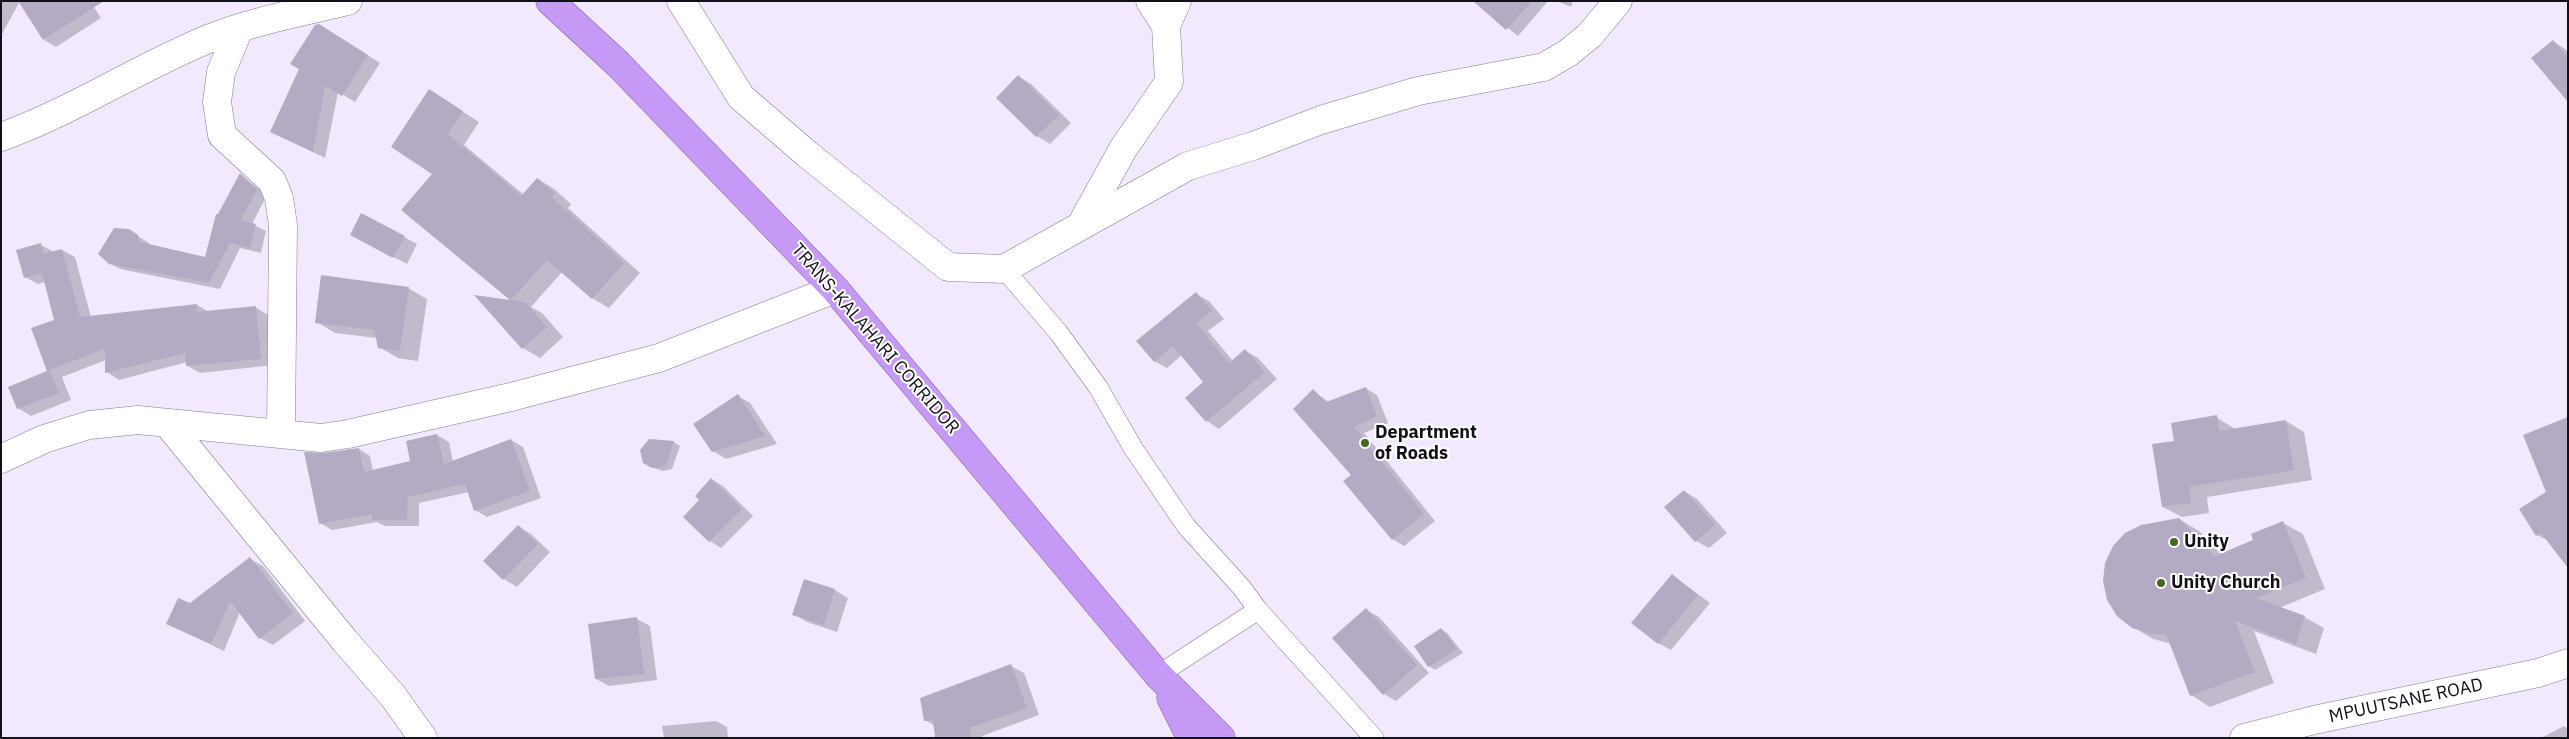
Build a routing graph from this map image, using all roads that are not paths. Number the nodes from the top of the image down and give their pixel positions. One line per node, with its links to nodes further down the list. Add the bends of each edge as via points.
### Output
1 (348, 1): 8 (street)
2 (550, 1): 12 (highway, TRANS-KALAHARI CORRIDOR, via 618,64)
3 (681, 1): 11 (street, via 742,96 808,154 948,267)
4 (1150, 1): 7 (street)
5 (1177, 1): 7 (street)
6 (1618, 1): 10 (street, via 1590,35 1544,67 1418,90 1321,120 1188,166)
7 (1166, 26): 10 (street, via 1169,82 1123,149)
8 (239, 29): 9 (street, via 208,39); 14 (street, via 221,72 217,102 222,135 272,181 279,198 283,225)
9 (1, 137)
10 (1081, 225): 11 (street)
11 (1004, 269): 16 (lane, via 1058,332 1098,387 1133,448 1186,526)
12 (835, 289): 14 (street, via 659,358 511,397 348,434 321,438); 18 (highway, TRANS-KALAHARI CORRIDOR)
13 (167, 423): 14 (street); 15 (street, via 138,420 89,425 44,439); 19 (street, via 393,696)
14 (281, 434)
15 (1, 459)
16 (1258, 610): 18 (lane); 22 (lane)
17 (2568, 663): 23 (street, MPUUTSANE ROAD)
18 (1158, 675): 20 (highway, TRANS-KALAHARI CORRIDOR); 21 (highway, TRANS-KALAHARI CORRIDOR)
19 (423, 738)
20 (1191, 738)
21 (1221, 738)
22 (1374, 738)
23 (2244, 738)

